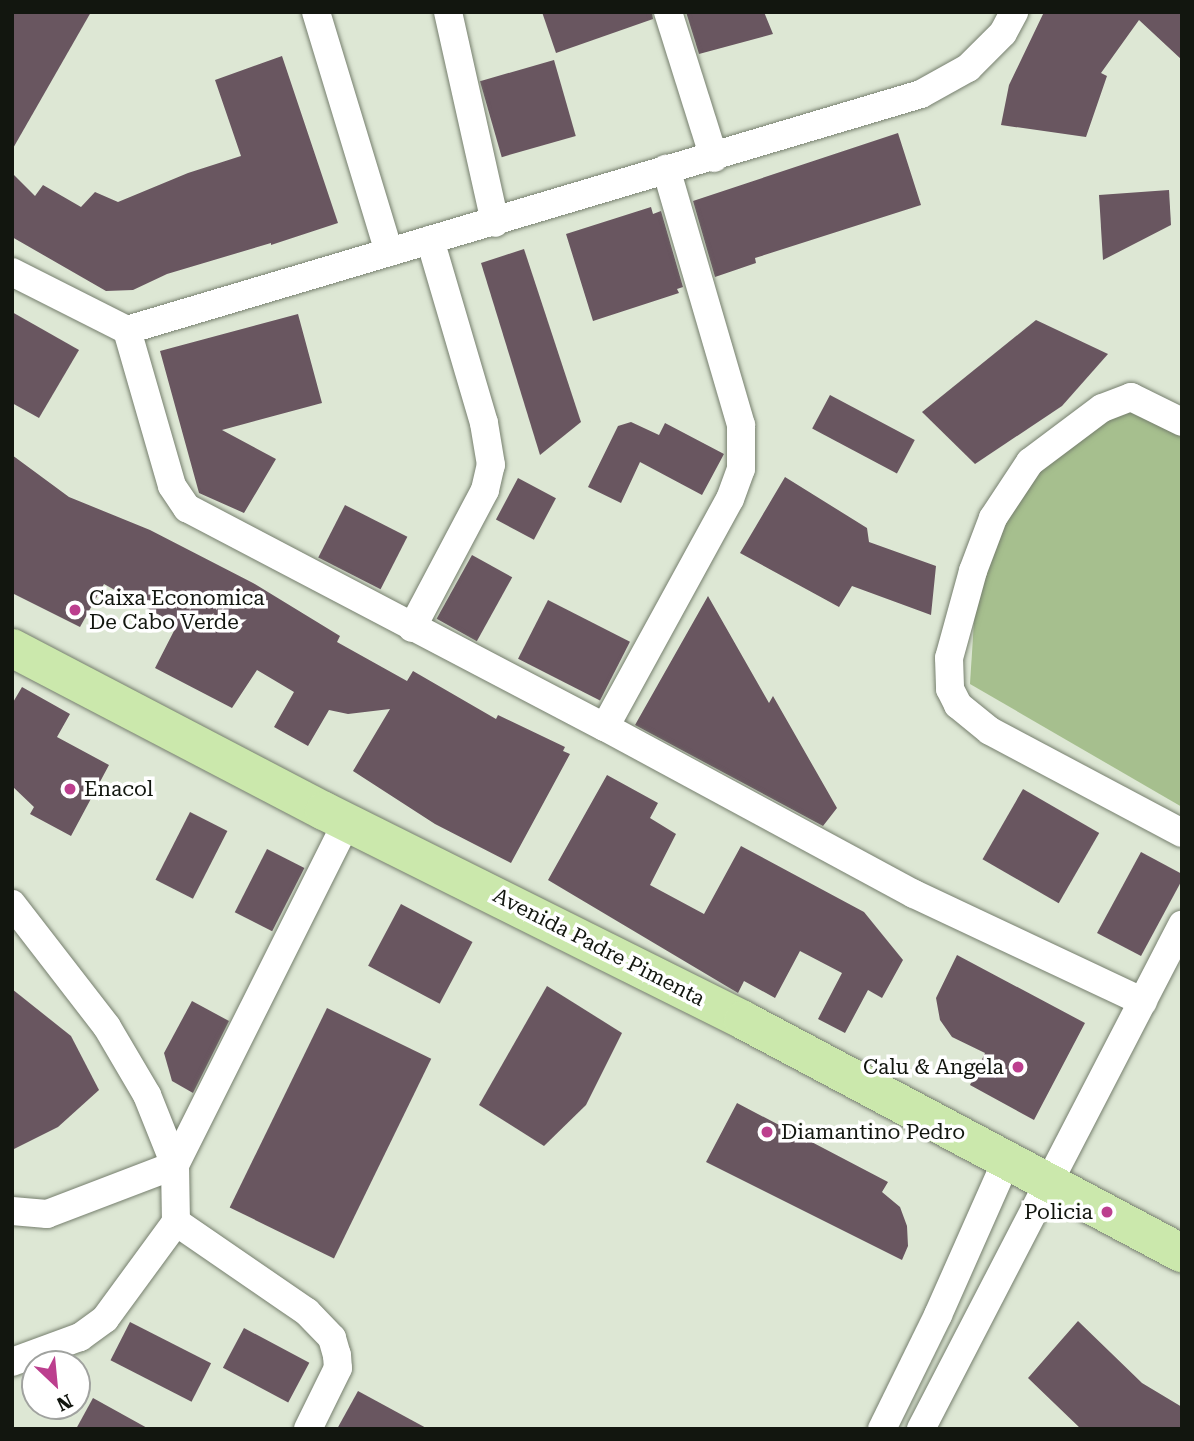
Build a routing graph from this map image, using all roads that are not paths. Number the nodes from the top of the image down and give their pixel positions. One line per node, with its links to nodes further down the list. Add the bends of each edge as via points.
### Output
1 (316, 12): 9 (street)
2 (448, 12): 7 (street)
3 (668, 12): 5 (street)
4 (1014, 12): 5 (street, via 1003,33 968,68 921,94)
5 (714, 158): 6 (street)
6 (666, 169): 7 (street); 15 (street, via 741,425 741,468 730,499)
7 (495, 223): 8 (street)
8 (430, 240): 9 (street); 13 (street, via 484,422 491,465 485,490)
9 (389, 252): 11 (street)
10 (12, 272): 11 (street)
11 (127, 330): 13 (street, via 172,486 187,508)
12 (1182, 422): 17 (street, via 1131,397 1102,408 1030,462 993,518 949,657 950,689 958,705 990,731)
13 (412, 628): 15 (street)
14 (12, 648): 16 (main road, Avenida Padre Pimenta)
15 (605, 727): 20 (street, via 914,894)
16 (347, 822): 21 (main road, Avenida Padre Pimenta, via 743,1020); 22 (street)
17 (1182, 833)
18 (12, 904): 22 (street, via 107,1027 147,1095)
19 (1182, 925): 20 (street)
20 (1143, 1002): 23 (street)
21 (1007, 1159): 23 (main road, Avenida Padre Pimenta); 29 (street)
22 (175, 1165): 24 (street, via 47,1214); 25 (street)
23 (1048, 1180): 26 (main road, Avenida Padre Pimenta); 30 (street)
24 (12, 1211)
25 (176, 1222): 27 (street, via 105,1319 80,1337); 28 (street, via 307,1312 331,1338 338,1368)
26 (1182, 1253)
27 (12, 1362)
28 (308, 1429)
29 (882, 1429)
30 (921, 1429)

